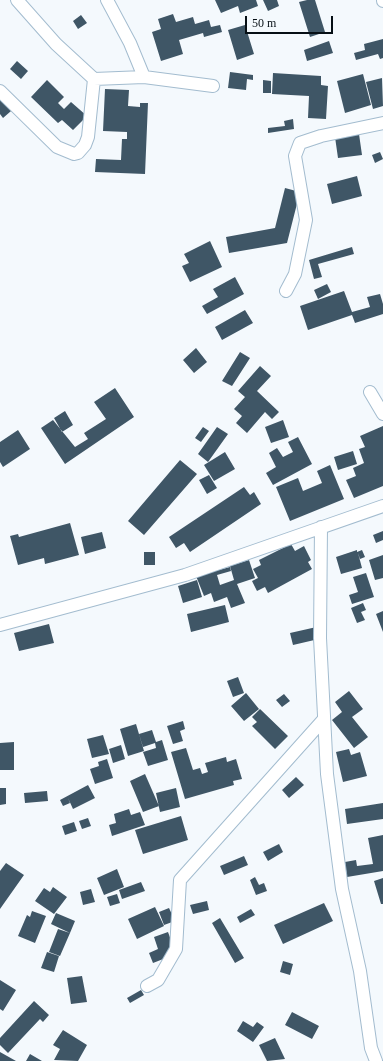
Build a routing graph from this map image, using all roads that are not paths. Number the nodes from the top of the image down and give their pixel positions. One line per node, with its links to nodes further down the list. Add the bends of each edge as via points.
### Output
1 (17, 0): 4 (street, via 56,44)
2 (107, 0): 3 (street, via 130,43)
3 (144, 77): 4 (street); 5 (street)
4 (94, 79): 6 (street, via 88,137 85,145 74,154 57,146)
5 (213, 86)
6 (0, 91)
7 (383, 123): 8 (street, via 300,143 295,156 306,220 295,274)
8 (286, 291)
9 (370, 392): 10 (street)
10 (383, 414)
11 (383, 506): 12 (street)
12 (321, 527): 13 (street, via 185,575); 14 (street, via 320,638)
13 (0, 625)
14 (324, 719): 15 (street, via 180,880 176,949 158,980); 16 (street, via 327,774 342,889)
15 (147, 986)
16 (376, 1061)

